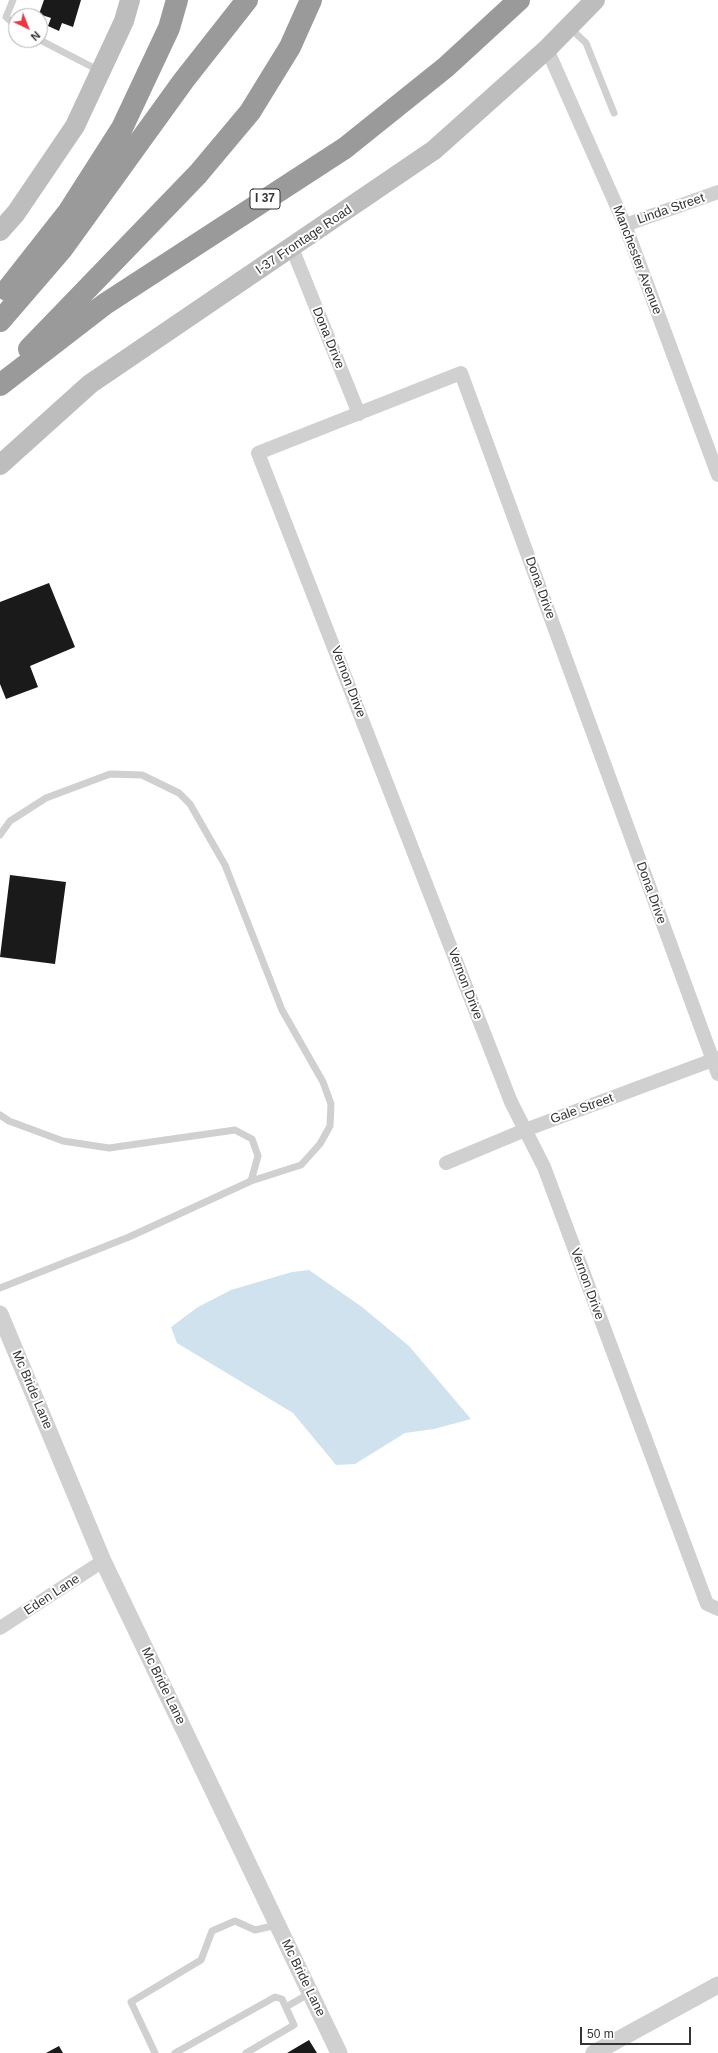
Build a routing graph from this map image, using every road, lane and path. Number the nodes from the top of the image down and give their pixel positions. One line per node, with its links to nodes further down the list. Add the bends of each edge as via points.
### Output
1 (13, 0): 8 (lane)
2 (130, 0): 12 (main road, via 124,21)
3 (177, 0): 18 (highway, via 169,28 122,128 69,211)
4 (247, 0): 19 (highway, via 184,80 62,249)
5 (310, 0): 20 (highway, via 290,47 250,112 198,174)
6 (520, 0): 21 (highway, I 37, via 446,67 345,148 105,304)
7 (595, 0): 9 (main road, I-37 Frontage Road)
8 (3, 15)
9 (569, 27): 11 (main road, I-37 Frontage Road); 13 (lane, via 586,43)
10 (48, 44): 12 (lane)
11 (547, 49): 15 (street, Manchester Avenue); 17 (main road, I-37 Frontage Road, via 434,150)
12 (100, 71): 16 (main road, via 75,126 16,213)
13 (614, 113)
14 (718, 192): 15 (street, Linda Street)
15 (625, 225): 24 (street, Manchester Avenue)
16 (0, 231)
17 (292, 248): 22 (street, Dona Drive); 23 (main road, I-37 Frontage Road, via 90,384)
18 (0, 299)
19 (0, 320)
20 (0, 378)
21 (0, 385)
22 (359, 414): 26 (street, Dona Drive, via 461,374); 29 (street, Vernon Drive, via 258,453 511,1102)
23 (0, 464)
24 (718, 475)
25 (0, 835): 31 (lane, via 10,821 46,798 110,774 142,775 179,793 190,804 225,865 282,1010 323,1082 331,1104 330,1126 320,1144 301,1165)
26 (715, 1059): 27 (street, Dona Drive); 29 (street, Gale Street)
27 (718, 1074)
28 (0, 1115): 31 (lane, via 9,1121 63,1141 109,1148 235,1130 252,1139 258,1156)
29 (525, 1130): 30 (street, Gale Street); 35 (street, Vernon Drive, via 544,1167 707,1604)
30 (446, 1163)
31 (251, 1181): 32 (lane, via 129,1237)
32 (0, 1288)
33 (0, 1314): 34 (street, Mc Bride Lane)
34 (103, 1561): 36 (street, Eden Lane); 37 (street, Mc Bride Lane)
35 (718, 1609)
36 (0, 1628)
37 (278, 1924): 39 (street, Mc Bride Lane); 41 (lane, via 255,1930 235,1921 212,1931 201,1960 131,2002)
38 (718, 1985): 45 (street)
39 (310, 1993): 40 (lane); 44 (street, Mc Bride Lane)
40 (286, 2007): 42 (lane, via 282,1999 275,1997); 43 (lane, via 294,2025)
41 (155, 2053)
42 (175, 2053)
43 (246, 2053)
44 (339, 2053)
45 (594, 2053)

